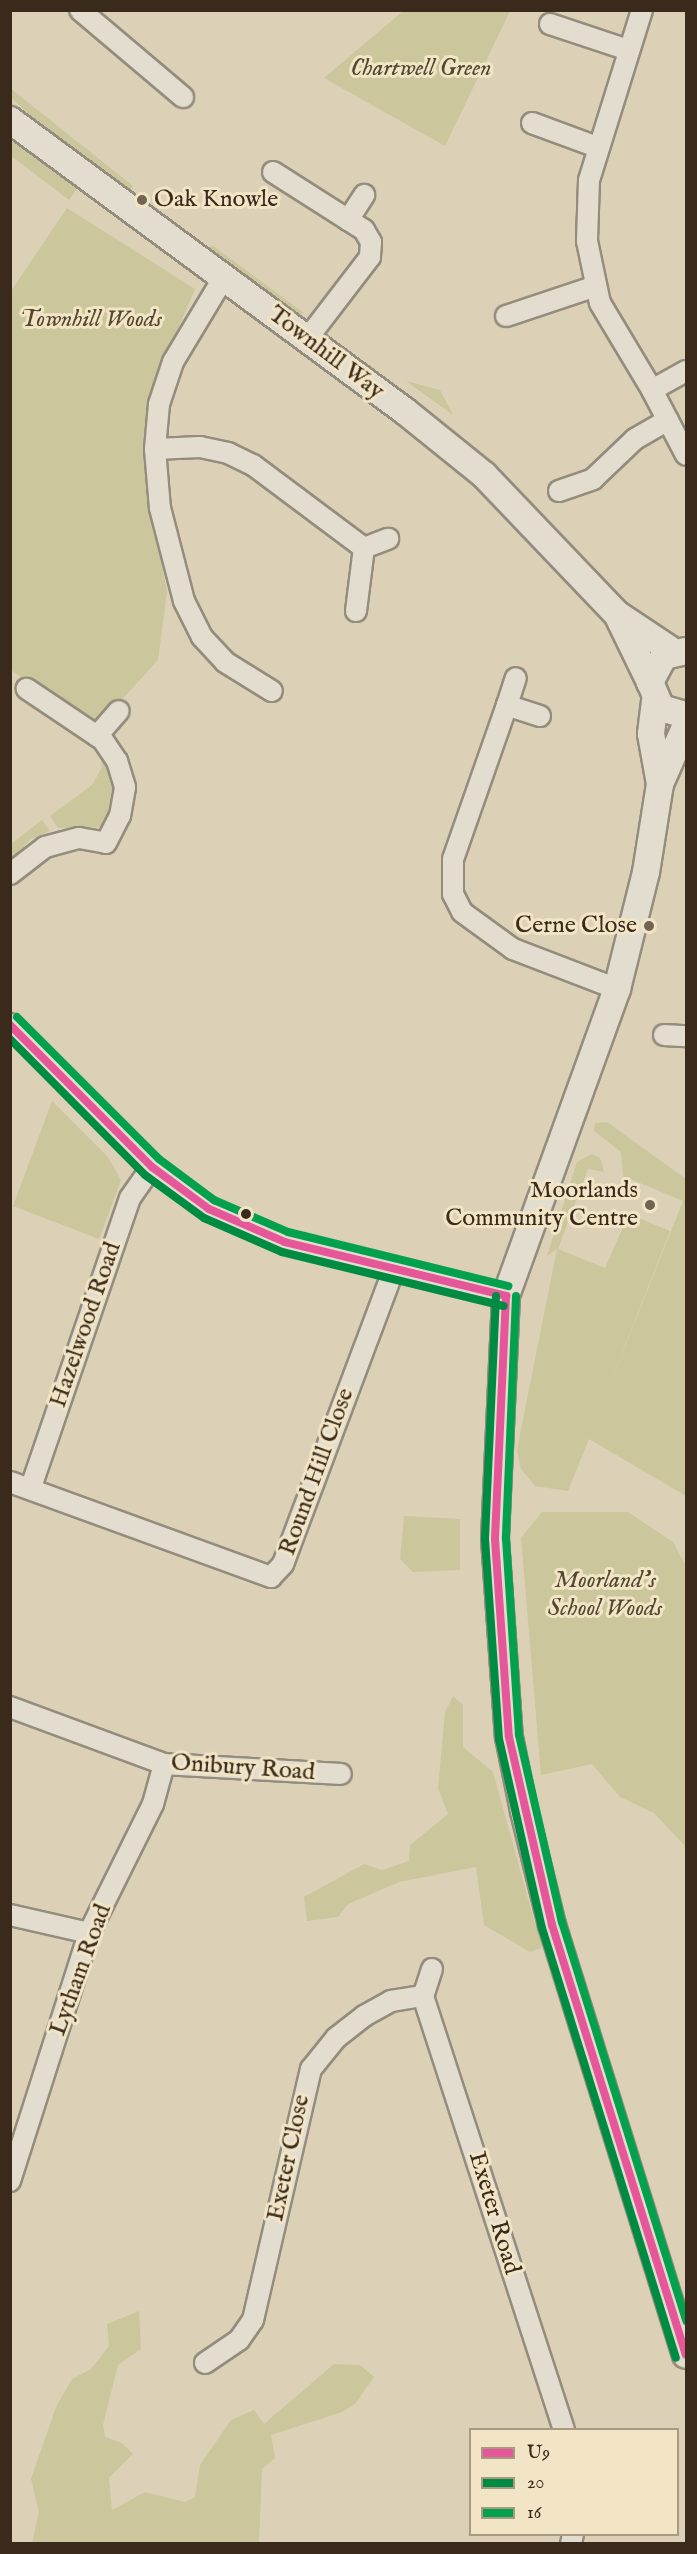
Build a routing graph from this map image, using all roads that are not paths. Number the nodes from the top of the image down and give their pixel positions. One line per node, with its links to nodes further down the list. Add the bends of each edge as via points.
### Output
1 (80, 10): 5 (street)
2 (642, 10): 4 (street)
3 (550, 24): 4 (street)
4 (628, 50): 8 (street)
5 (183, 97)
6 (10, 120): 12 (street, Townhill Way)
7 (532, 123): 8 (street)
8 (597, 147): 13 (street, via 586,202)
9 (273, 172): 11 (street)
10 (364, 195): 11 (street)
11 (348, 220): 15 (street, via 364,230 371,242 370,257)
12 (224, 277): 15 (street, Townhill Way); 19 (street, via 173,362 159,404)
13 (593, 287): 14 (street); 17 (street)
14 (506, 316)
15 (307, 339): 25 (street, Townhill Way, via 484,475)
16 (687, 371): 17 (street)
17 (652, 390): 18 (street)
18 (668, 420): 20 (street); 21 (street, via 635,439 593,479)
19 (155, 449): 23 (street, via 200,447 253,465); 29 (street, via 160,508 184,601 202,637 225,662)
20 (687, 454)
21 (559, 491)
22 (388, 539): 23 (street)
23 (364, 548): 24 (street)
24 (356, 611)
25 (617, 615): 26 (street, Townhill Way); 30 (street, Townhill Way)
26 (682, 650): 30 (street, via 657,663)
27 (516, 678): 31 (street)
28 (27, 689): 36 (street)
29 (272, 691)
30 (652, 692): 33 (street, via 670,714); 37 (street, via 651,734)
31 (507, 705): 34 (street); 39 (street, via 453,859 453,894 462,912 513,950)
32 (119, 711): 36 (street)
33 (687, 715)
34 (540, 716)
35 (687, 726): 37 (street)
36 (97, 736): 38 (street, via 117,761 125,787 120,816 106,843 79,838 45,847)
37 (660, 784): 39 (street, via 646,872)
38 (10, 874)
39 (617, 989): 45 (street)
40 (10, 1024): 43 (street)
41 (664, 1035): 42 (street)
42 (687, 1036)
43 (152, 1167): 44 (street, via 209,1209 260,1234); 47 (street, Hazelwood Road, via 130,1198)
44 (393, 1271): 45 (street); 47 (street, Round Hill Close, via 283,1564 271,1577)
45 (506, 1296): 57 (street, via 495,1539 509,1737 552,1925)
46 (10, 1482): 47 (street, Round Hill Close)
47 (31, 1487)
48 (10, 1707): 49 (street, Onibury Road)
49 (164, 1764): 50 (street, Onibury Road); 52 (street, Lytham Road, via 153,1804)
50 (341, 1774)
51 (10, 1915): 52 (street)
52 (89, 1933): 55 (street, Lytham Road)
53 (432, 1969): 54 (street)
54 (423, 1996): 58 (street, Exeter Close, via 391,2001 364,2016 336,2038 311,2069 253,2320 239,2340); 59 (street, Exeter Road)
55 (16, 2142): 56 (street, Lytham Road)
56 (10, 2181)
57 (687, 2355)
58 (205, 2363)
59 (563, 2428)

